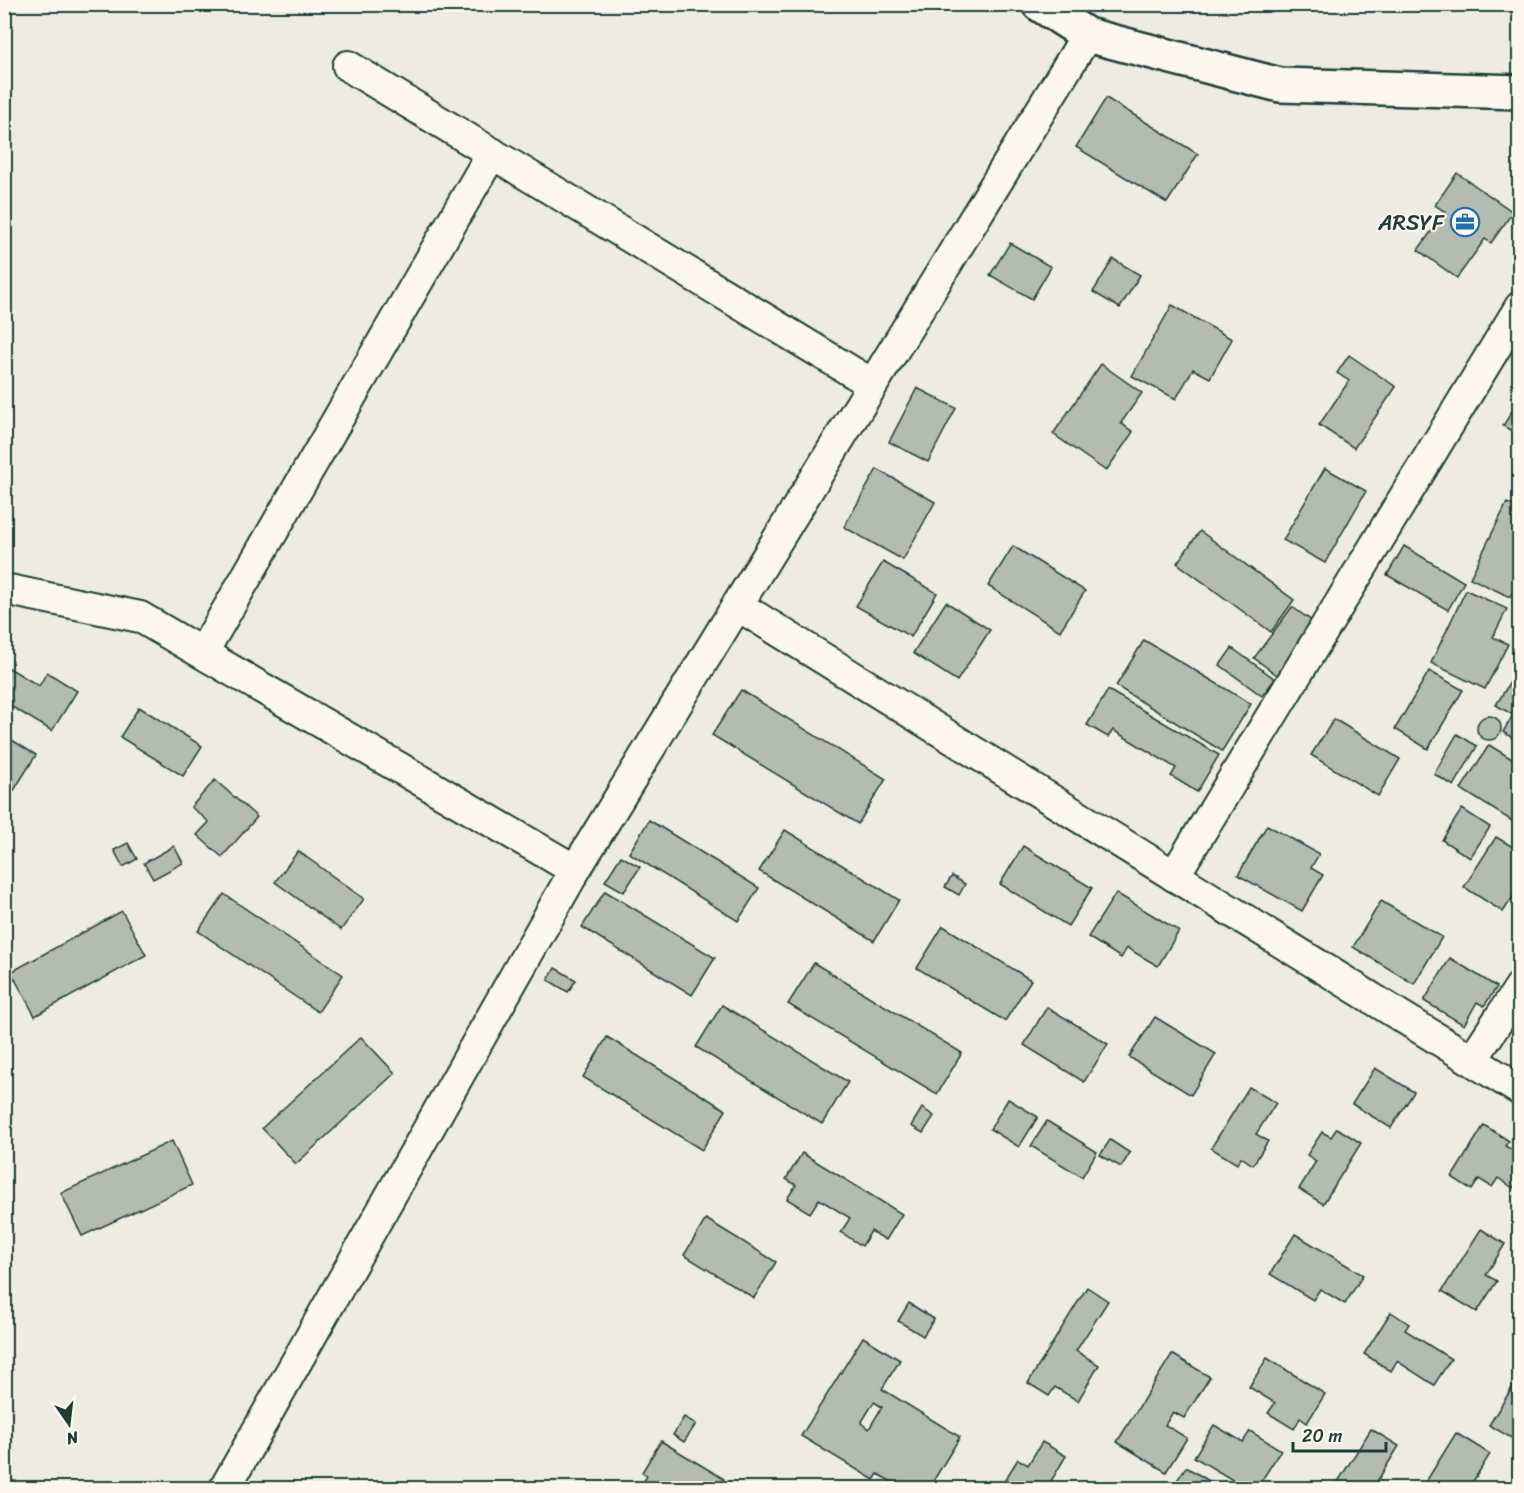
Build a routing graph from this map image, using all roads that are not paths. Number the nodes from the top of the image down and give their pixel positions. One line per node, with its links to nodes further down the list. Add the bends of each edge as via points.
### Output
1 (1039, 4): 2 (main road)
2 (1087, 35): 4 (main road, via 1280,85); 7 (street)
3 (348, 66): 5 (street)
4 (1520, 92)
5 (492, 153): 7 (street); 10 (street)
6 (1520, 307): 12 (street)
7 (873, 384): 9 (street)
8 (4, 590): 10 (street, via 140,617)
9 (737, 605): 11 (street); 12 (street)
10 (203, 652): 11 (street)
11 (575, 870): 16 (street)
12 (1174, 876): 14 (street)
13 (1520, 987): 14 (street)
14 (1472, 1060): 15 (street)
15 (1520, 1090)
16 (225, 1488)

